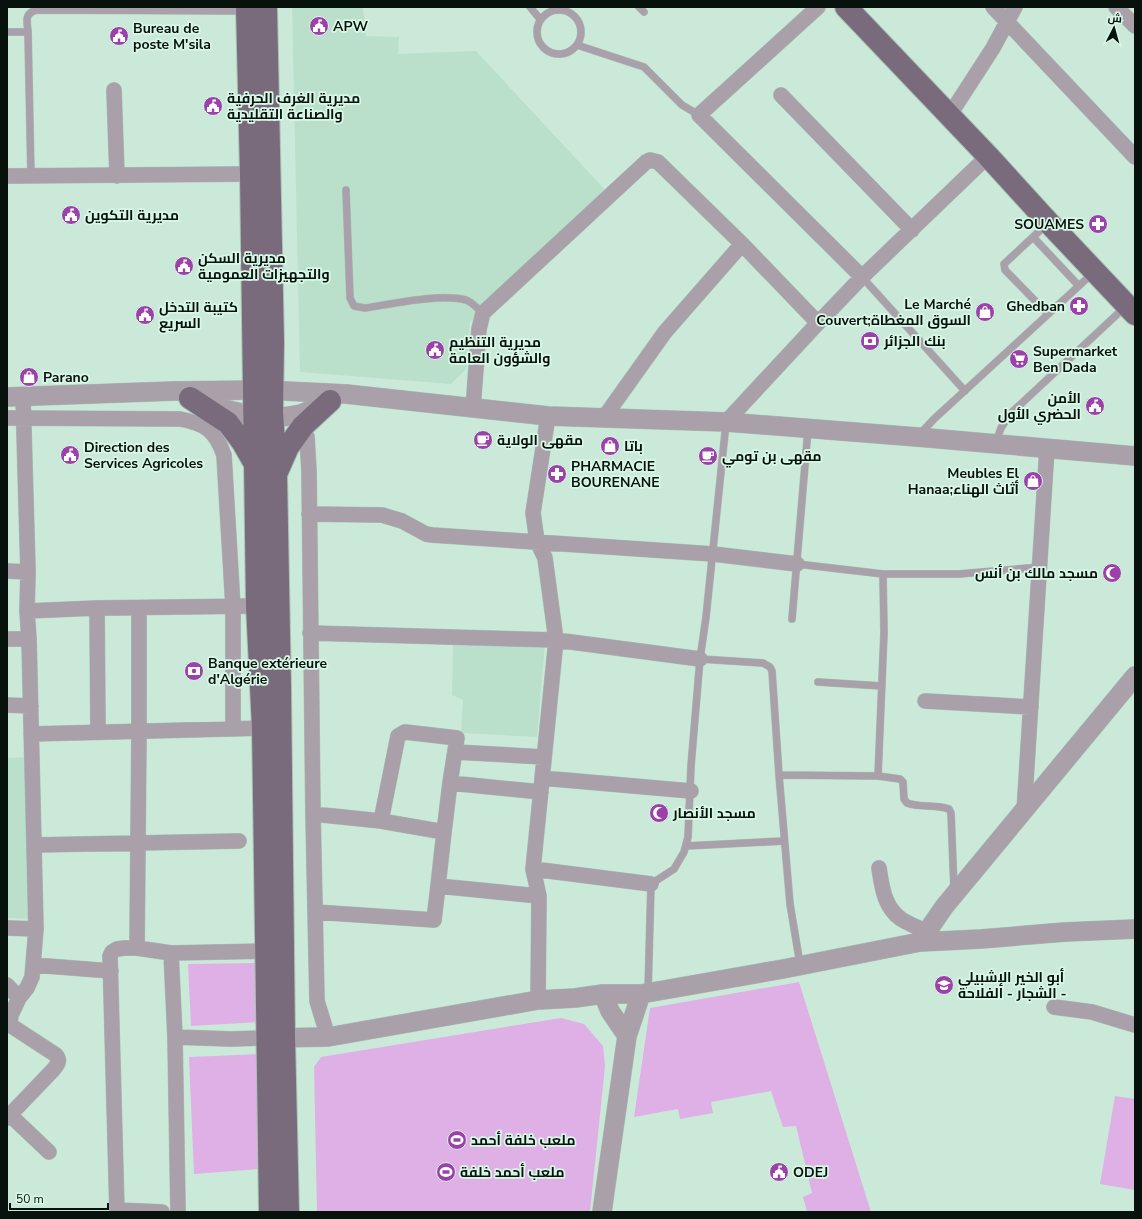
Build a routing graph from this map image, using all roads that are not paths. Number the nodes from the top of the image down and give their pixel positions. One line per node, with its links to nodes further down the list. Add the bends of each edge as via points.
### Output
1 (530, 7): 9 (lane)
2 (818, 7): 18 (street)
3 (846, 7): 19 (main road)
4 (993, 7): 10 (street)
5 (1015, 7): 10 (street)
6 (1116, 7): 11 (street)
7 (253, 8): 8 (lane); 17 (main road)
8 (30, 9): 13 (lane, via 27,18)
9 (540, 19): 14 (lane, via 551,11 572,14 580,25 580,39); 14 (lane, via 537,25 537,39 545,50 552,54 566,54)
10 (1007, 23): 19 (street); 21 (street)
11 (1135, 26)
12 (7, 32): 13 (lane)
13 (28, 32): 25 (lane)
14 (577, 45): 18 (lane, via 644,67 682,105)
15 (114, 90): 24 (street)
16 (781, 95): 27 (street)
17 (258, 97): 22 (main road); 37 (main road)
18 (699, 115): 31 (street)
19 (949, 116): 20 (main road)
20 (988, 156): 27 (street); 28 (main road)
21 (1135, 157)
22 (251, 174): 24 (street); 37 (main road)
23 (7, 176): 25 (street)
24 (117, 176): 25 (street)
25 (31, 177)
26 (346, 190): 34 (lane, via 350,298 354,306 365,308 437,298 457,298 468,301)
27 (912, 230): 31 (street)
28 (1041, 230): 30 (main road); 32 (lane); 35 (lane, via 1004,264 1004,267)
29 (742, 244): 34 (street, via 658,162 650,160); 36 (street); 49 (street, via 665,332)
30 (1095, 271): 32 (lane); 33 (main road)
31 (862, 277): 36 (street); 38 (lane)
32 (1079, 286): 35 (lane)
33 (1131, 310): 54 (lane, via 1010,414)
34 (483, 313): 43 (street, via 479,329)
35 (1048, 314): 38 (lane)
36 (818, 323): 50 (street)
37 (264, 390): 40 (street); 42 (street); 44 (main road)
38 (965, 391): 53 (lane)
39 (93, 394): 40 (street); 41 (street); 47 (street)
40 (182, 395): 44 (street, via 234,412); 57 (main road, via 228,423 243,442)
41 (15, 396): 48 (street)
42 (338, 397): 43 (street); 44 (street, via 302,413); 52 (main road, via 308,420)
43 (473, 408): 45 (street)
44 (264, 416): 57 (main road); 58 (main road)
45 (548, 416): 49 (street); 60 (street, via 533,513)
46 (7, 418): 48 (street)
47 (91, 418): 48 (street); 68 (street, via 180,419 195,422 209,429 219,441 224,455)
48 (25, 419): 65 (street)
49 (603, 419): 50 (street)
50 (726, 422): 51 (street); 61 (lane)
51 (808, 429): 53 (street); 62 (lane)
52 (300, 431): 58 (main road, via 288,447); 59 (street, via 307,437)
53 (917, 437): 54 (street)
54 (995, 444): 55 (street)
55 (1047, 448): 56 (street); 63 (street)
56 (1135, 456)
57 (256, 466): 67 (main road)
58 (276, 473): 134 (main road)
59 (309, 514): 60 (street, via 382,515 402,521 426,534); 73 (street)
60 (536, 541): 61 (street); 76 (street, via 545,558)
61 (713, 554): 62 (street); 77 (lane)
62 (796, 564): 66 (lane); 72 (lane)
63 (1041, 567): 66 (lane, via 959,574); 84 (street)
64 (7, 572): 65 (street)
65 (28, 572): 71 (street)
66 (883, 574): 80 (lane)
67 (257, 606): 68 (street); 86 (main road)
68 (233, 607): 70 (street); 85 (street)
69 (97, 608): 70 (street); 71 (street); 87 (street)
70 (138, 608): 88 (street)
71 (27, 611): 75 (street)
72 (792, 619)
73 (310, 633): 76 (street); 98 (street)
74 (7, 639): 75 (street)
75 (29, 639): 83 (street)
76 (556, 640): 77 (street); 91 (street)
77 (700, 659): 92 (lane, via 763,663 770,667); 96 (lane)
78 (1135, 676): 97 (street)
79 (818, 682): 80 (lane)
80 (882, 686): 93 (lane)
81 (925, 701): 84 (street)
82 (7, 705): 83 (street)
83 (30, 706): 89 (street)
84 (1031, 707): 97 (street)
85 (233, 728): 86 (street); 88 (street)
86 (263, 728): 118 (main road)
87 (98, 732): 88 (street); 89 (street)
88 (139, 732): 102 (street)
89 (31, 734): 104 (street)
90 (455, 752): 91 (street); 94 (street); 99 (street, via 457,738 405,732 398,736)
91 (544, 757): 95 (street)
92 (779, 775): 93 (lane); 101 (lane)
93 (878, 776): 110 (lane, via 900,779 903,782 904,799 909,804 949,809)
94 (450, 783): 95 (street); 100 (street)
95 (542, 785): 96 (street); 107 (street)
96 (691, 791): 105 (lane)
97 (1024, 812): 110 (street)
98 (313, 814): 99 (street); 112 (street)
99 (381, 821): 100 (street)
100 (444, 832): 109 (street)
101 (784, 841): 105 (lane); 121 (lane, via 790,904)
102 (138, 842): 103 (street); 104 (street); 117 (street)
103 (239, 842)
104 (34, 844): 114 (street)
105 (686, 846): 108 (lane, via 674,869)
106 (879, 868): 116 (street, via 886,900 893,911)
107 (533, 869): 108 (street); 111 (street)
108 (651, 884): 124 (lane)
109 (438, 886): 111 (street); 112 (street, via 434,920)
110 (954, 895): 116 (street)
111 (539, 896): 127 (street)
112 (315, 912): 131 (street, via 317,1001)
113 (7, 928): 114 (street)
114 (36, 929): 120 (street)
115 (1135, 929): 116 (street, via 981,939)
116 (924, 937): 121 (street)
117 (137, 948): 119 (street); 122 (street, via 117,949 112,952)
118 (265, 951): 119 (street); 134 (main road)
119 (171, 953): 133 (street)
120 (34, 965): 122 (street); 126 (street, via 27,988)
121 (800, 966): 124 (street)
122 (111, 971): 137 (street)
123 (7, 985): 126 (street)
124 (644, 993): 125 (street); 132 (street)
125 (603, 994): 127 (street); 132 (street, via 610,1011)
126 (19, 998): 130 (street)
127 (538, 1000): 131 (street)
128 (1054, 1007): 129 (street, via 1092,1012)
129 (1135, 1025)
130 (8, 1027): 135 (street, via 56,1055 58,1064)
131 (328, 1036): 134 (street)
132 (627, 1036): 142 (street)
133 (175, 1037): 134 (street); 139 (street)
134 (276, 1037): 140 (main road); 141 (main road)
135 (8, 1116): 136 (street)
136 (49, 1152)
137 (116, 1211): 138 (street)
138 (162, 1212)
139 (178, 1212)
140 (270, 1212)
141 (288, 1212)
142 (602, 1212)

